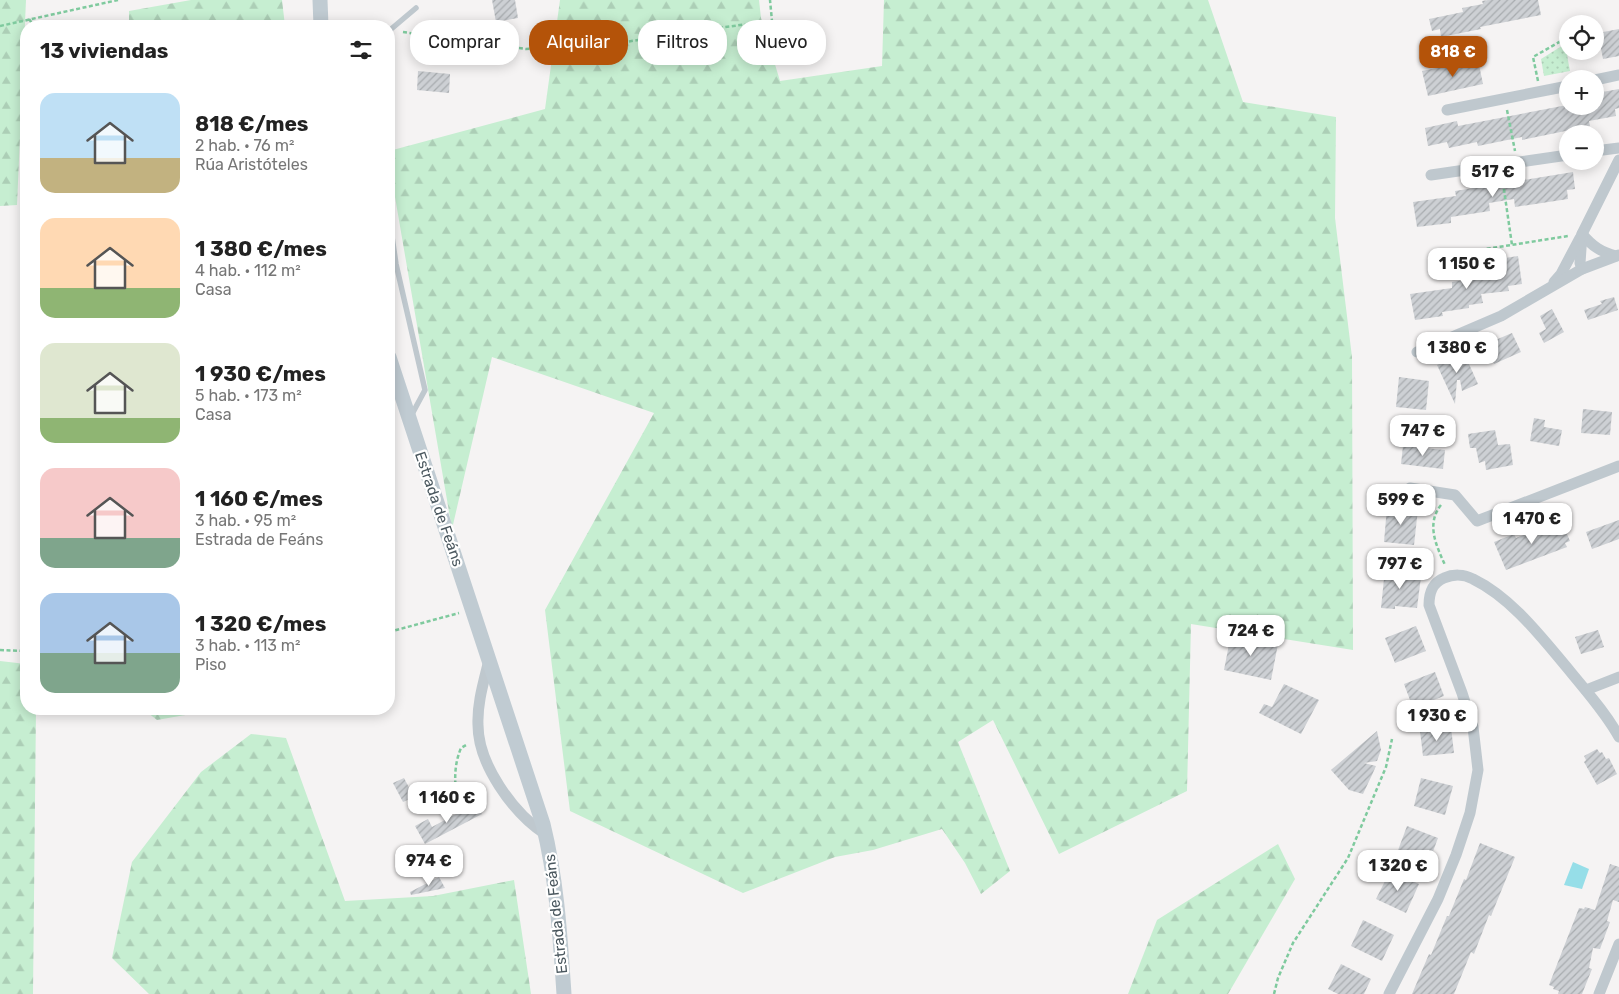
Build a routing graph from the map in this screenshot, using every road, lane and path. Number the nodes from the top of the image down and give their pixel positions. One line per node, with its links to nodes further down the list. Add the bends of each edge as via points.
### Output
1 (118, 0): 5 (path)
2 (320, 0): 7 (street)
3 (770, 0): 11 (path, via 772,21 600,46 526,49)
4 (416, 8): 10 (lane)
5 (28, 19): 6 (path)
6 (24, 20)
7 (321, 20)
8 (20, 21): 9 (path)
9 (0, 26)
10 (395, 27)
11 (395, 33)
12 (1559, 42): 15 (path, via 1533,57 1538,81)
13 (1619, 75): 14 (street)
14 (1604, 78)
15 (1530, 83)
16 (1559, 88): 17 (street)
17 (1505, 99): 18 (street); 20 (path)
18 (1446, 110)
19 (1619, 148): 21 (street)
20 (1515, 149)
21 (1604, 150)
22 (1559, 156): 24 (street)
23 (1619, 160): 26 (street)
24 (1431, 175)
25 (1502, 177): 27 (path)
26 (1582, 234): 27 (path); 28 (street, via 1603,253); 31 (street); 32 (street, via 1561,274)
27 (1512, 245): 30 (path)
28 (1618, 255): 31 (street)
29 (395, 257): 35 (lane, via 425,390)
30 (1429, 258)
31 (1582, 269): 32 (street)
32 (1550, 286): 33 (street, via 1501,316)
33 (1417, 352)
34 (395, 376): 35 (street, Estrada de Feáns)
35 (409, 419): 40 (street, Estrada de Feáns)
36 (1619, 466): 38 (street, via 1477,521 1455,495)
37 (1410, 488): 38 (street)
38 (1449, 494): 39 (path, via 1436,511 1433,529)
39 (1449, 576): 46 (street, via 1472,578 1495,593 1531,625); 55 (street, via 1433,585 1429,606 1473,727 1478,770 1470,813 1452,864 1438,899)
40 (473, 609): 41 (path); 44 (street, Estrada de Feáns)
41 (395, 630)
42 (0, 650): 43 (path)
43 (20, 651)
44 (489, 660): 49 (street, Estrada de Feáns, via 481,692); 51 (street, Estrada de Feáns)
45 (1619, 677): 46 (street)
46 (1586, 690): 47 (street)
47 (1619, 737)
48 (1392, 739): 54 (path, via 1386,767 1348,858 1293,943)
49 (479, 740): 50 (path, via 461,748 456,759); 51 (street, Estrada de Feáns, via 493,777 524,816)
50 (457, 804)
51 (545, 834): 53 (street, Estrada de Feáns, via 556,887)
52 (1619, 944): 56 (street)
53 (564, 994)
54 (1274, 994)
55 (1389, 994)
56 (1599, 994)

